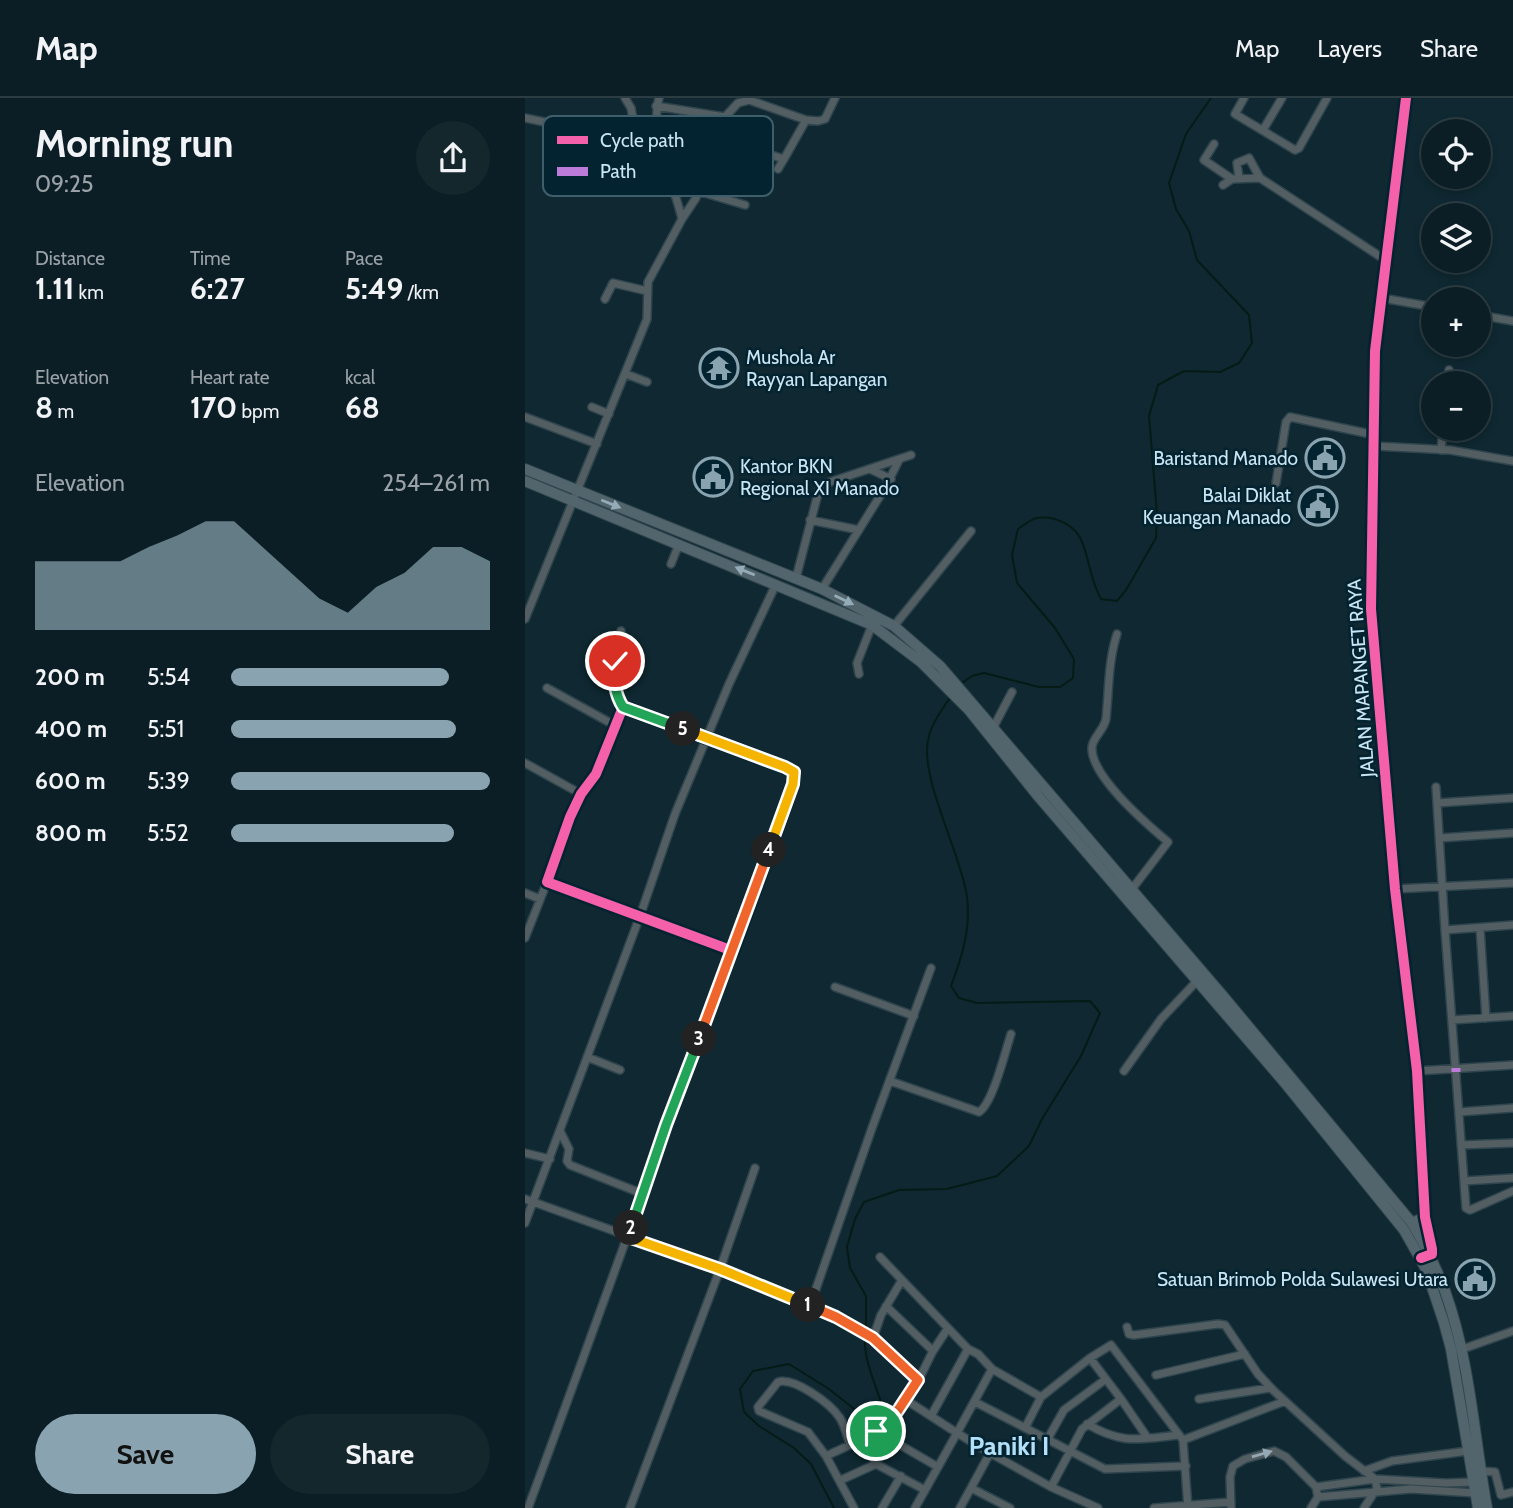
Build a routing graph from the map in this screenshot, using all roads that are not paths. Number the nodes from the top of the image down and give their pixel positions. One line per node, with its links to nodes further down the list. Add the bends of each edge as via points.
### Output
1 (625, 98): 8 (street)
2 (835, 98): 12 (street, via 825,119)
3 (1244, 98): 14 (street, via 1235,114)
4 (1282, 98): 14 (street)
5 (1327, 98): 14 (street, via 1297,150)
6 (1406, 98): 27 (street, JALAN MAPANGET RAYA)
7 (657, 102): 9 (street)
8 (632, 116)
9 (720, 116)
10 (726, 116): 12 (street, via 738,103 749,100)
11 (525, 118): 13 (street)
12 (806, 120): 17 (street)
13 (543, 122)
14 (1263, 130)
15 (1214, 144): 19 (street, via 1204,160)
16 (773, 156): 17 (street)
17 (784, 159): 18 (street)
18 (778, 169)
19 (1236, 178): 20 (street); 20 (street, via 1237,163 1249,158); 21 (street)
20 (1260, 178): 27 (street)
21 (1223, 185)
22 (676, 196): 26 (street)
23 (695, 196): 26 (street)
24 (715, 196): 25 (street)
25 (745, 205)
26 (682, 219): 28 (street)
27 (1387, 261): 29 (street, JALAN MAPANGET RAYA)
28 (647, 292): 30 (street, via 614,283); 34 (street, via 648,315)
29 (1382, 298): 31 (street); 39 (street, JALAN MAPANGET RAYA, via 1375,351)
30 (605, 299)
31 (1421, 305)
32 (1491, 317): 33 (street)
33 (1513, 321)
34 (626, 374): 35 (street); 37 (street)
35 (647, 382)
36 (592, 407): 37 (street)
37 (609, 414): 41 (street)
38 (525, 417): 41 (street)
39 (1375, 435): 42 (street, JALAN MAPANGET RAYA); 51 (street, via 1290,417)
40 (1442, 441): 43 (street)
41 (597, 444): 52 (street)
42 (1374, 446): 43 (street); 86 (street, JALAN MAPANGET RAYA, via 1372,629)
43 (1441, 450): 46 (street)
44 (911, 455): 45 (street)
45 (900, 459): 48 (street); 49 (street)
46 (1513, 461)
47 (525, 468): 52 (highway)
48 (870, 469): 49 (street); 53 (street, via 824,484)
49 (891, 479): 54 (street)
50 (525, 481): 52 (highway)
51 (1276, 483)
52 (576, 496): 56 (highway); 58 (highway, one-way to 58); 61 (street)
53 (810, 520): 54 (street); 58 (street)
54 (859, 530): 60 (street)
55 (971, 531): 63 (street)
56 (679, 544): 57 (street); 59 (highway, one-way to 56)
57 (671, 564)
58 (796, 578): 60 (highway)
59 (776, 583): 62 (highway); 73 (street)
60 (822, 589): 63 (highway, one-way to 63)
61 (525, 619)
62 (872, 625): 66 (street, via 857,663); 69 (highway)
63 (894, 626): 69 (highway, via 940,666)
64 (621, 631): 70 (street, via 614,677)
65 (1117, 634): 85 (street, via 1105,720 1093,741 1093,757 1124,802 1168,842)
66 (859, 674)
67 (547, 688): 71 (street)
68 (1012, 692): 72 (street)
69 (963, 698): 72 (highway); 76 (highway)
70 (623, 707): 71 (street); 73 (street)
71 (616, 726): 77 (street, via 596,774)
72 (993, 728): 76 (highway)
73 (707, 738): 89 (street); 94 (street, via 790,769 795,778)
74 (525, 763): 77 (street)
75 (1436, 787): 79 (street)
76 (1042, 793): 85 (highway); 96 (highway)
77 (581, 794): 82 (street)
78 (1513, 798): 79 (street)
79 (1437, 803): 81 (street)
80 (1513, 833): 81 (street)
81 (1440, 838): 84 (street)
82 (548, 882): 88 (street); 89 (street)
83 (1513, 883): 84 (street)
84 (1443, 887): 86 (street); 92 (street)
85 (1132, 889): 126 (highway)
86 (1395, 889): 108 (street, JALAN MAPANGET RAYA)
87 (525, 893): 88 (street)
88 (540, 899): 93 (street)
89 (640, 916): 94 (street); 103 (street)
90 (1513, 925): 91 (street)
91 (1481, 928): 92 (street); 100 (street)
92 (1445, 930): 101 (street)
93 (525, 938)
94 (733, 951): 121 (street)
95 (931, 968): 98 (street)
96 (1197, 981): 107 (street, via 1161,1019); 128 (highway)
97 (835, 987): 98 (street)
98 (914, 1016): 109 (street)
99 (1513, 1016): 100 (street)
100 (1486, 1018): 101 (street)
101 (1452, 1020): 105 (street)
102 (1011, 1034): 109 (street, via 989,1097 979,1112)
103 (587, 1057): 106 (street); 112 (street)
104 (1513, 1065): 105 (street)
105 (1456, 1068): 108 (street); 111 (street)
106 (620, 1070)
107 (1125, 1071)
108 (1417, 1071): 124 (street, JALAN MAPANGET RAYA)
109 (890, 1081): 132 (street)
110 (1513, 1108): 111 (street)
111 (1459, 1112): 114 (street)
112 (560, 1131): 116 (street); 121 (street, via 569,1149 570,1165)
113 (1513, 1143): 114 (street)
114 (1461, 1145): 119 (street)
115 (525, 1153): 116 (street)
116 (550, 1159): 123 (street)
117 (755, 1168): 130 (street)
118 (1513, 1178): 119 (street)
119 (1464, 1181): 120 (street, via 1468,1210)
120 (1513, 1191)
121 (643, 1194): 127 (street)
122 (525, 1199): 123 (street)
123 (534, 1202): 125 (street); 127 (street)
124 (1425, 1217): 126 (highway); 128 (street, JALAN MAPANGET RAYA, via 1432,1249)
125 (525, 1223)
126 (1412, 1223): 128 (highway)
127 (628, 1237): 130 (street); 186 (street)
128 (1425, 1256): 139 (highway, via 1446,1293); 165 (highway, via 1451,1349)
129 (880, 1257): 131 (street)
130 (720, 1269): 132 (street); 187 (street)
131 (902, 1280): 133 (street); 135 (street)
132 (810, 1306): 137 (street)
133 (886, 1306): 137 (street); 140 (street)
134 (1127, 1327): 141 (street, via 1134,1335 1222,1324)
135 (948, 1328): 138 (street); 140 (street)
136 (1513, 1331): 139 (street)
137 (873, 1338): 146 (street)
138 (968, 1349): 143 (street); 154 (street)
139 (1460, 1350): 172 (highway)
140 (933, 1351): 146 (street)
141 (1245, 1354): 144 (street); 147 (street)
142 (1090, 1358): 145 (street); 148 (street); 161 (street, via 1112,1345)
143 (992, 1369): 148 (street); 153 (street)
144 (1156, 1375)
145 (1106, 1379): 149 (street); 162 (street, via 1064,1410)
146 (918, 1380): 151 (street)
147 (1270, 1388): 150 (street); 152 (street)
148 (1041, 1397): 156 (street)
149 (1121, 1399): 155 (street); 160 (street)
150 (1199, 1399)
151 (906, 1400): 154 (street); 157 (street)
152 (1285, 1401): 161 (street); 171 (street)
153 (975, 1402): 156 (street); 158 (street)
154 (931, 1416): 158 (street)
155 (1087, 1424): 160 (street, via 1115,1438); 164 (street)
156 (1025, 1428): 162 (street)
157 (876, 1431): 159 (street); 170 (street)
158 (957, 1433): 166 (street); 170 (street)
159 (864, 1437): 163 (street); 168 (street)
160 (1147, 1437): 161 (street)
161 (1181, 1437): 169 (street)
162 (1047, 1440): 164 (street)
163 (850, 1445): 167 (street); 167 (street, via 841,1419 829,1407 798,1385 778,1382 759,1411 808,1432)
164 (1070, 1451): 169 (street, via 1109,1469); 176 (street)
165 (1468, 1451): 171 (street, via 1392,1461); 183 (highway)
166 (991, 1453): 176 (street); 178 (street)
167 (826, 1456): 175 (street)
168 (876, 1464): 173 (street); 175 (street)
169 (1186, 1466): 185 (street)
170 (938, 1467): 179 (street)
171 (1364, 1471): 174 (street)
172 (1481, 1471): 181 (street, via 1495,1472 1501,1494); 183 (highway)
173 (901, 1476): 179 (street); 189 (street)
174 (1375, 1479): 177 (street); 180 (street); 183 (street, via 1446,1483)
175 (841, 1480): 188 (street)
176 (1051, 1487): 193 (street)
177 (1316, 1487): 182 (street); 184 (street, one-way to 177, via 1233,1466 1268,1451 1286,1457)
178 (971, 1488): 191 (street); 192 (street)
179 (925, 1490): 190 (street)
180 (1376, 1490): 182 (street); 183 (street, via 1411,1489); 196 (street)
181 (1513, 1492)
182 (1318, 1497): 195 (street)
183 (1479, 1498)
184 (1231, 1505): 185 (street)
185 (1188, 1506): 194 (street)
186 (528, 1508)
187 (630, 1508)
188 (854, 1508)
189 (882, 1508)
190 (915, 1508)
191 (960, 1508)
192 (1010, 1508)
193 (1098, 1508)
194 (1154, 1508)
195 (1311, 1508)
196 (1363, 1508)

